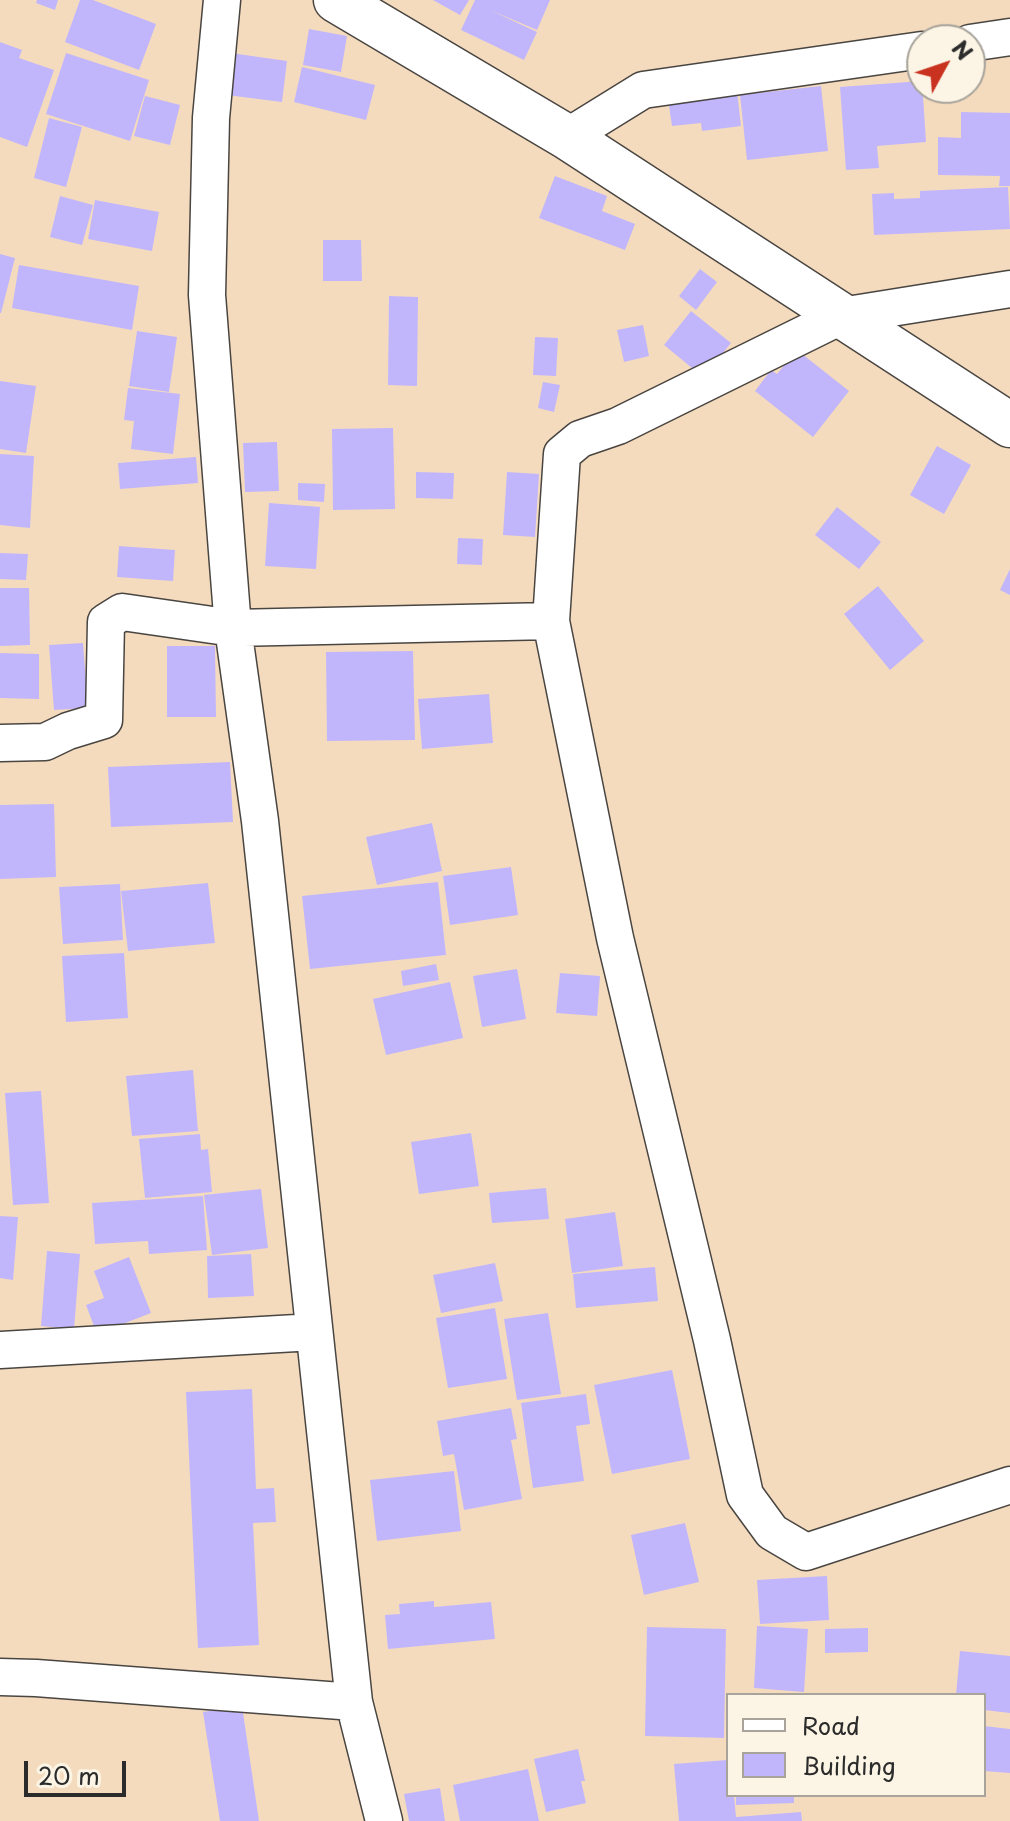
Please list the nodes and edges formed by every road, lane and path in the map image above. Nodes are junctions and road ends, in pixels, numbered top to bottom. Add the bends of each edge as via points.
1 (222, 0) edge
2 (336, 0) edge
3 (1010, 37) edge
4 (986, 41) edge
5 (906, 52) edge
6 (567, 137) junction
7 (1010, 289) edge
8 (841, 316) junction
9 (1010, 425) edge
10 (551, 621) junction
11 (233, 628) junction
12 (0, 743) edge
13 (314, 1332) junction
14 (0, 1350) edge
15 (1010, 1485) edge
16 (0, 1677) edge
17 (354, 1702) junction
18 (384, 1821) edge

1 - 11 street via 211,118 207,295
2 - 6 street
3 - 4 street
5 - 6 street via 643,90
6 - 8 street
7 - 8 street
8 - 9 street
8 - 10 street via 618,426 580,439 562,454
10 - 11 street
10 - 15 street via 615,938 745,1495 772,1532 806,1552
11 - 12 street via 122,612 106,622 104,720 45,742
11 - 13 street via 260,821
13 - 14 street
13 - 17 street
16 - 17 street
17 - 18 street

